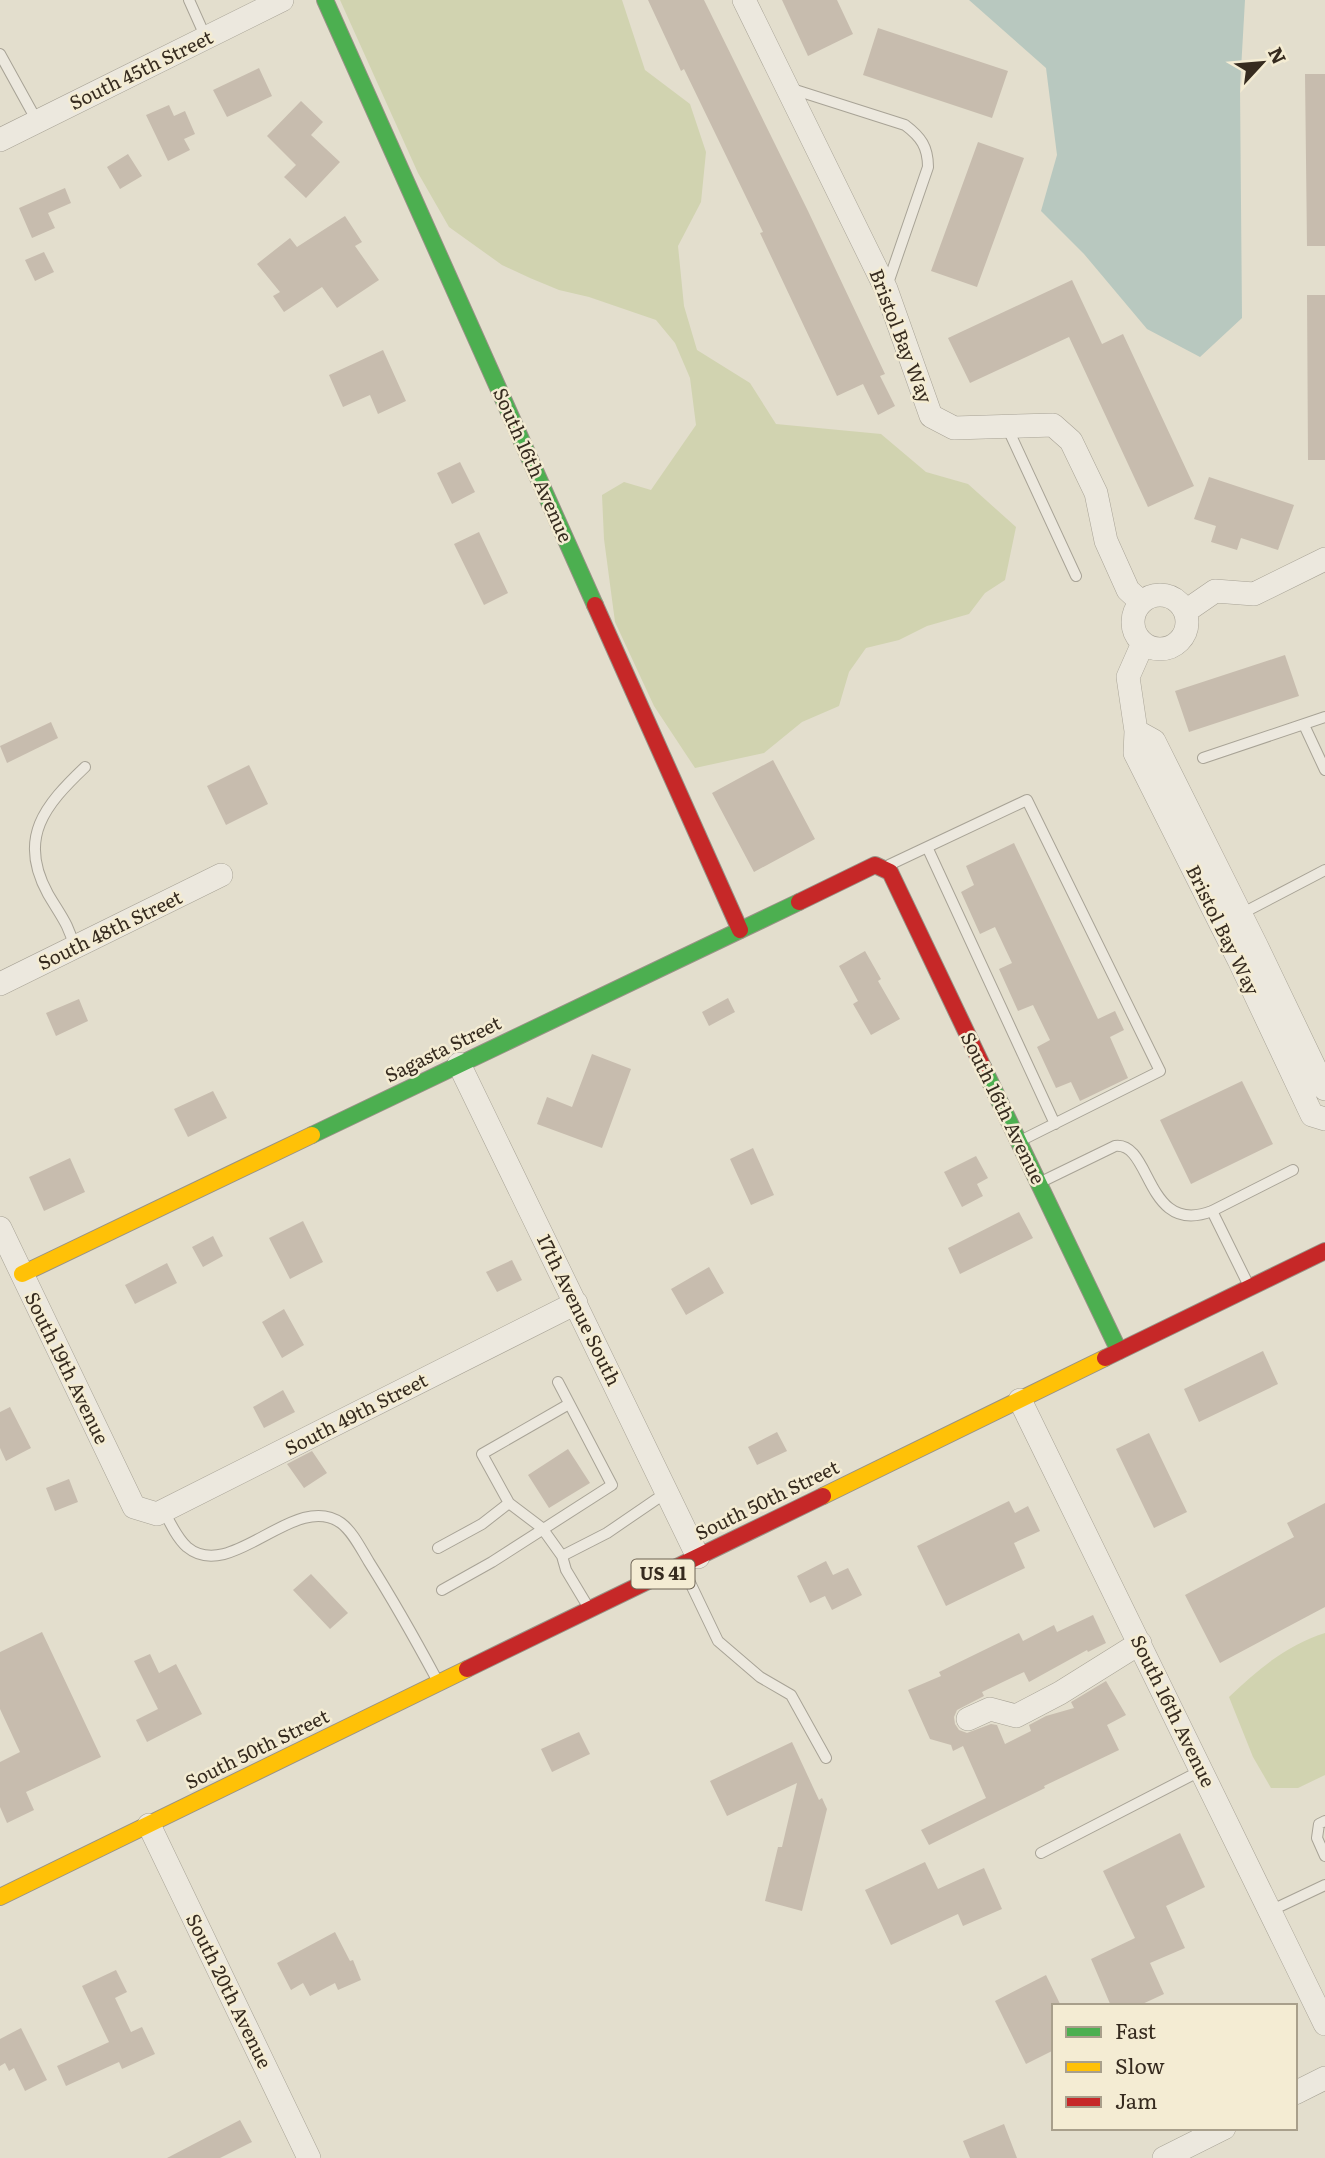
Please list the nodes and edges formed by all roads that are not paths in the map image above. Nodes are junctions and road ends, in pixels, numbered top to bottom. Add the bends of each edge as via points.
1 (189, 0) edge
2 (282, 0) edge
3 (325, 0) edge
4 (744, 0) edge
5 (206, 38) junction
6 (0, 54) edge
7 (786, 87) junction
8 (37, 121) junction
9 (0, 139) edge
10 (886, 289) junction
11 (1007, 427) junction
12 (1325, 559) edge
13 (1076, 576) dead end
14 (1141, 602) junction
15 (1186, 611) junction
16 (1143, 643) junction
17 (1325, 718) edge
18 (1304, 725) junction
19 (1203, 758) dead end
20 (85, 767) dead end
21 (1325, 770) edge
22 (928, 849) junction
23 (883, 868) junction
24 (1325, 870) edge
25 (221, 875) dead end
26 (1230, 920) junction
27 (740, 930) junction
28 (74, 947) junction
29 (0, 984) edge
30 (459, 1065) junction
31 (1325, 1089) edge
32 (1325, 1119) edge
33 (1055, 1124) junction
34 (1019, 1142) junction
35 (1293, 1170) dead end
36 (1039, 1183) junction
37 (1212, 1211) junction
38 (0, 1228) edge
39 (1324, 1253) edge
40 (22, 1274) junction
41 (1250, 1287) junction
42 (576, 1303) junction
43 (1119, 1351) junction
44 (558, 1382) dead end
45 (1020, 1400) junction
46 (569, 1404) junction
47 (667, 1492) junction
48 (509, 1503) junction
49 (164, 1511) junction
50 (542, 1528) junction
51 (438, 1548) dead end
52 (562, 1556) junction
53 (690, 1561) junction
54 (442, 1590) dead end
55 (590, 1610) junction
56 (1140, 1643) junction
57 (439, 1684) junction
58 (968, 1719) dead end
59 (826, 1758) dead end
60 (1202, 1770) junction
61 (1325, 1821) edge
62 (149, 1825) junction
63 (1041, 1853) dead end
64 (1325, 1856) edge
65 (1325, 1885) edge
66 (0, 1898) edge
67 (1270, 1911) junction
68 (1325, 2024) edge
69 (1325, 2078) edge
70 (1297, 2092) edge
71 (1220, 2130) edge
72 (309, 2158) edge
73 (1164, 2158) edge

1 - 5 lane
2 - 5 street, South 45th Street
3 - 27 street, South 16th Avenue
4 - 7 street, Bristol Bay Way
5 - 8 street, South 45th Street
6 - 8 lane
7 - 10 street, Bristol Bay Way
7 - 10 lane via 905,125 919,135 928,150 928,167
8 - 9 street, South 45th Street
10 - 11 street, Bristol Bay Way via 931,416 954,428
11 - 13 lane
11 - 14 street, Bristol Bay Way via 1053,425 1071,441 1096,493 1106,541 1128,590
12 - 15 street via 1254,594 1215,591
14 - 15 street via 1166,594
14 - 16 street via 1133,628
15 - 16 street via 1187,629 1177,644 1160,649
16 - 26 street, Bristol Bay Way via 1128,677 1136,731 1154,741
17 - 18 lane
18 - 19 lane
18 - 21 lane
20 - 28 lane via 46,809 36,828 34,851 42,883 65,920
22 - 23 lane
22 - 33 lane
22 - 33 lane via 1027,800 1160,1071
23 - 27 street, Sagasta Street via 875,865
23 - 34 street, South 16th Avenue via 890,872
24 - 26 lane
25 - 28 street, South 48th Street
26 - 31 street, Bristol Bay Way
26 - 32 street, Bristol Bay Way via 1312,1115
27 - 30 street, Sagasta Street
28 - 29 street, South 48th Street
30 - 40 street, Sagasta Street
30 - 42 street, 17th Avenue South
33 - 34 lane
34 - 36 street, South 16th Avenue
35 - 37 lane
36 - 37 lane via 1121,1146 1137,1158 1165,1205 1192,1215
36 - 43 street, South 16th Avenue
37 - 41 lane
38 - 40 street, South 19th Avenue
39 - 41 street, South 50th Street / US 41
40 - 49 street, South 19th Avenue via 134,1507 157,1514
41 - 43 street, South 50th Street / US 41
42 - 47 street, 17th Avenue South
42 - 49 street, South 49th Street
43 - 45 street, South 50th Street / US 41
44 - 46 lane
45 - 53 street, South 50th Street / US 41
45 - 56 street, South 16th Avenue
46 - 48 lane via 482,1454
46 - 50 lane via 612,1485
47 - 52 lane via 607,1533
47 - 53 street, 17th Avenue South
48 - 50 lane
48 - 51 lane
49 - 57 lane via 185,1545 210,1557 316,1516 342,1524 386,1589
50 - 52 lane
50 - 54 lane
52 - 55 lane
53 - 55 street, South 50th Street / US 41
53 - 59 lane via 718,1641 760,1678 791,1695
55 - 57 street, South 50th Street / US 41
56 - 58 street via 1016,1716 990,1709
56 - 60 street, South 16th Avenue
57 - 62 street, South 50th Street / US 41
60 - 63 lane
60 - 67 street, South 16th Avenue
61 - 64 lane via 1319,1824 1317,1838
62 - 66 street, South 50th Street / US 41
62 - 72 street, South 20th Avenue
65 - 67 lane
67 - 68 street, South 16th Avenue
69 - 70 street
71 - 73 street

